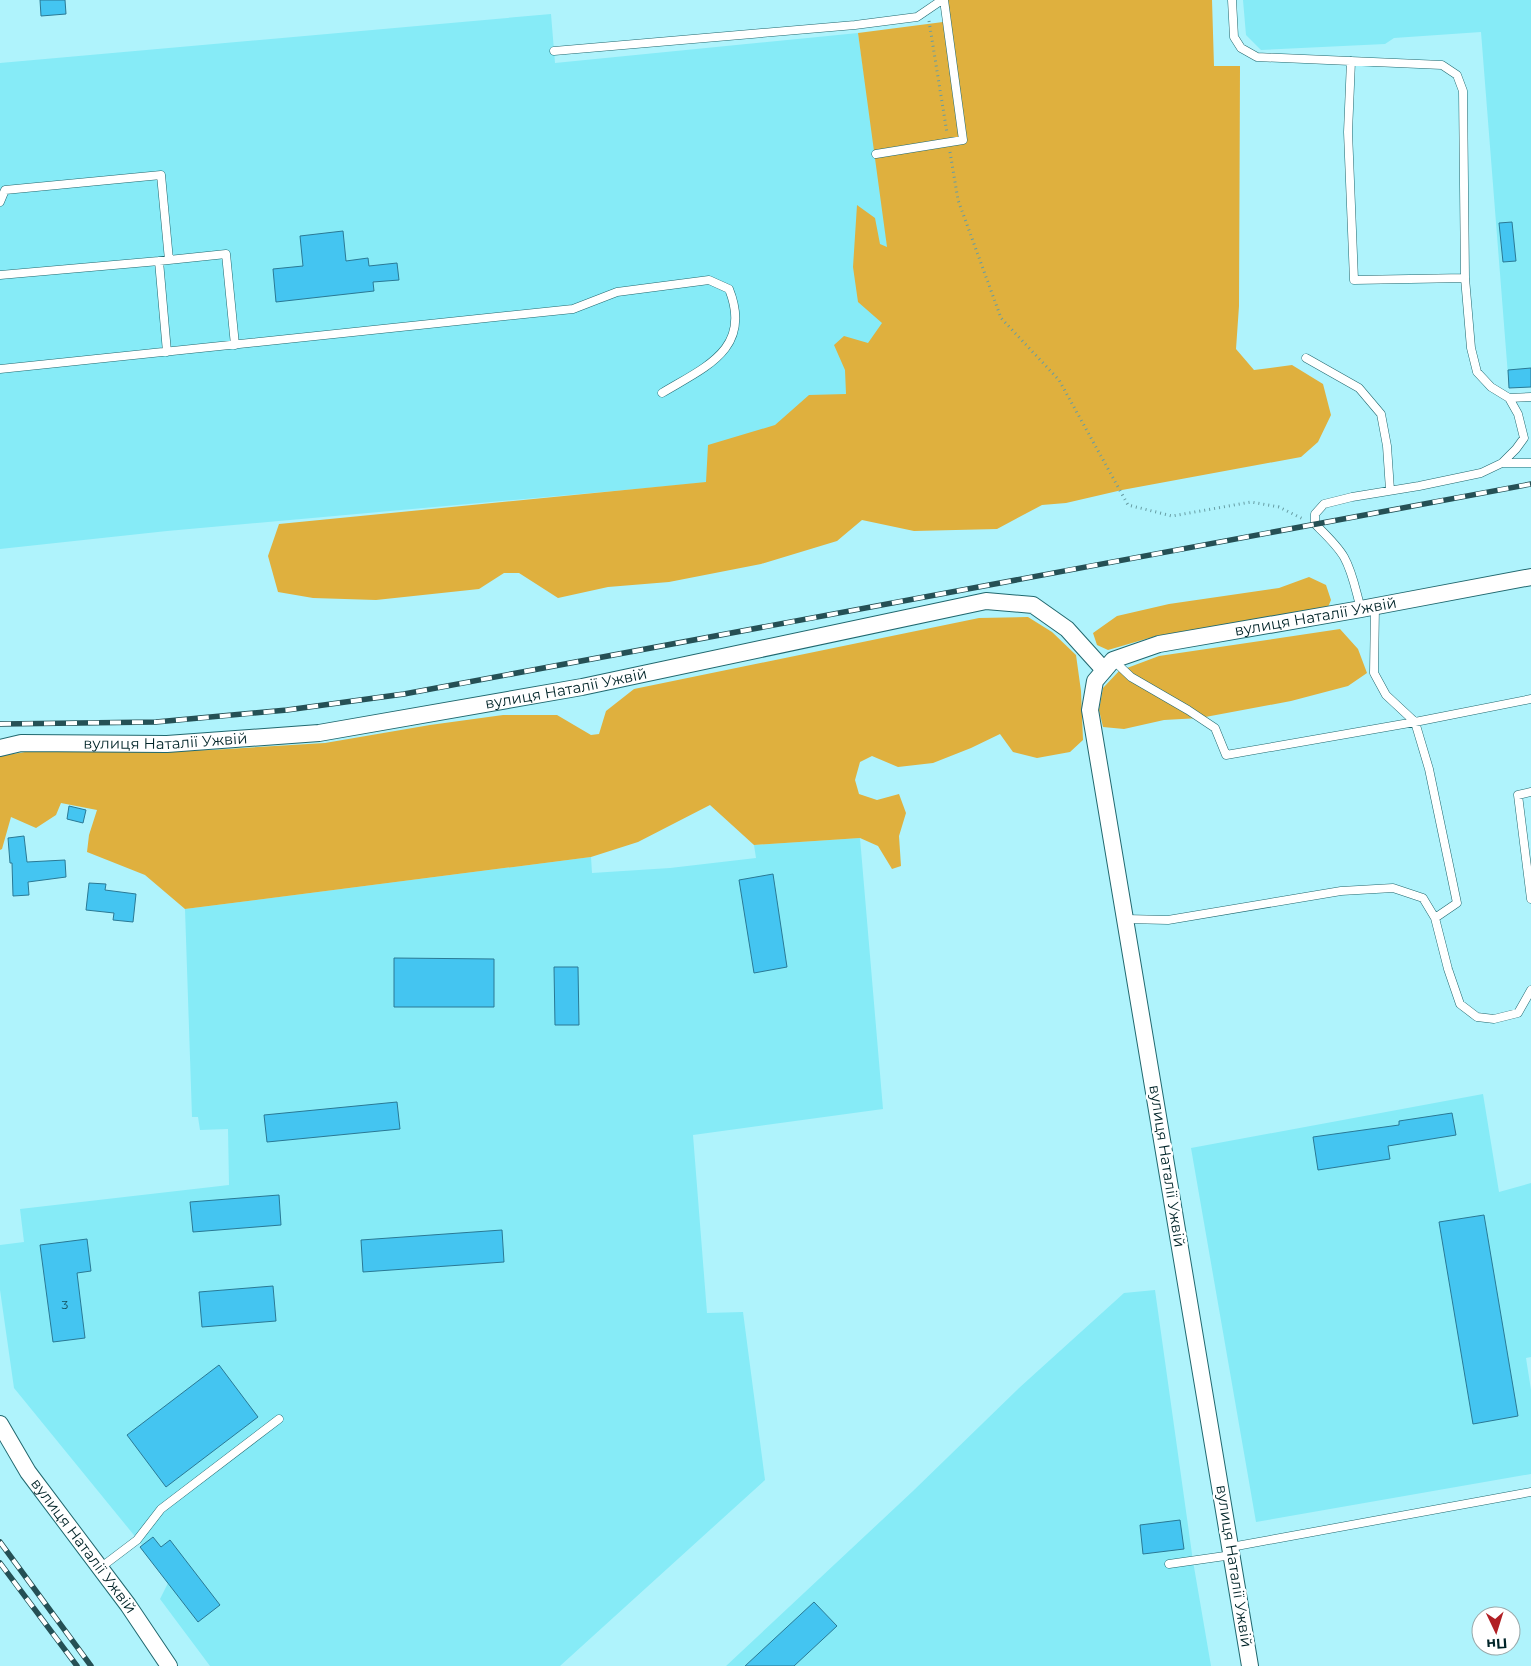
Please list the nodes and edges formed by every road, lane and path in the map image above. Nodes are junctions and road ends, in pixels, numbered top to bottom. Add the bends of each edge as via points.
1 (943, 0) edge
2 (1232, 0) edge
3 (928, 10) junction
4 (554, 51) dead end
5 (1351, 61) junction
6 (949, 142) junction
7 (876, 154) dead end
8 (0, 202) edge
9 (159, 260) junction
10 (169, 260) junction
11 (0, 276) edge
12 (1465, 278) junction
13 (234, 345) junction
14 (167, 352) junction
15 (1306, 358) dead end
16 (0, 369) edge
17 (662, 393) dead end
18 (1531, 397) edge
19 (1509, 398) junction
20 (1528, 436) edge
21 (1502, 463) junction
22 (1531, 463) edge
23 (1390, 490) junction
24 (1315, 524) junction
25 (1531, 577) edge
26 (1368, 608) junction
27 (1108, 665) junction
28 (1531, 699) edge
29 (1415, 722) junction
30 (0, 748) edge
31 (1531, 792) edge
32 (1531, 899) edge
33 (1435, 918) junction
34 (1126, 919) junction
35 (1531, 990) edge
36 (279, 1419) dead end
37 (0, 1424) edge
38 (1531, 1492) edge
39 (1231, 1551) junction
40 (1169, 1564) dead end
41 (100, 1568) junction
42 (170, 1666) edge
43 (1250, 1666) edge

1 - 3 lane
1 - 6 lane via 963,140
2 - 5 lane via 1234,37 1241,48 1257,57
3 - 4 lane via 917,18 855,25
3 - 6 path
5 - 12 lane via 1442,64 1457,75 1463,91
5 - 12 lane via 1348,132 1354,280
6 - 7 lane
6 - 24 path via 958,200 1001,318 1059,380 1128,505 1172,516 1251,502 1279,507
8 - 10 lane via 5,190 161,176
9 - 10 lane
9 - 11 lane
9 - 14 lane
10 - 13 lane via 226,254
12 - 19 lane via 1470,348 1477,372
13 - 14 lane
13 - 17 lane via 573,309 618,292 709,280 729,289 736,306 734,333 717,359
14 - 16 lane
15 - 23 lane via 1359,388 1381,414
18 - 19 lane
19 - 20 lane
20 - 21 lane
21 - 22 lane
21 - 23 lane via 1481,473
23 - 24 lane via 1324,504 1315,514
24 - 26 lane via 1344,557
25 - 26 street, вулиця Наталії Ужвій
26 - 27 street, вулиця Наталії Ужвій via 1159,644
26 - 29 lane via 1374,673 1386,695
27 - 29 lane via 1215,728 1226,755
27 - 30 street, вулиця Наталії Ужвій via 1033,605 986,601 582,687 319,733 167,744 21,743
27 - 34 street, вулиця Наталії Ужвій via 1094,681 1090,710
28 - 29 lane
29 - 33 lane via 1429,769 1457,903
31 - 32 lane via 1518,795
33 - 34 lane via 1422,898 1393,888 1341,891 1168,920
33 - 35 lane via 1460,1004 1476,1017 1494,1019 1518,1013
34 - 39 street, вулиця Наталії Ужвій
36 - 41 lane via 161,1509 137,1540
37 - 41 street, вулиця Наталії Ужвій via 28,1472
38 - 39 lane
39 - 40 lane
39 - 43 street, вулиця Наталії Ужвій
41 - 42 street, вулиця Наталії Ужвій

